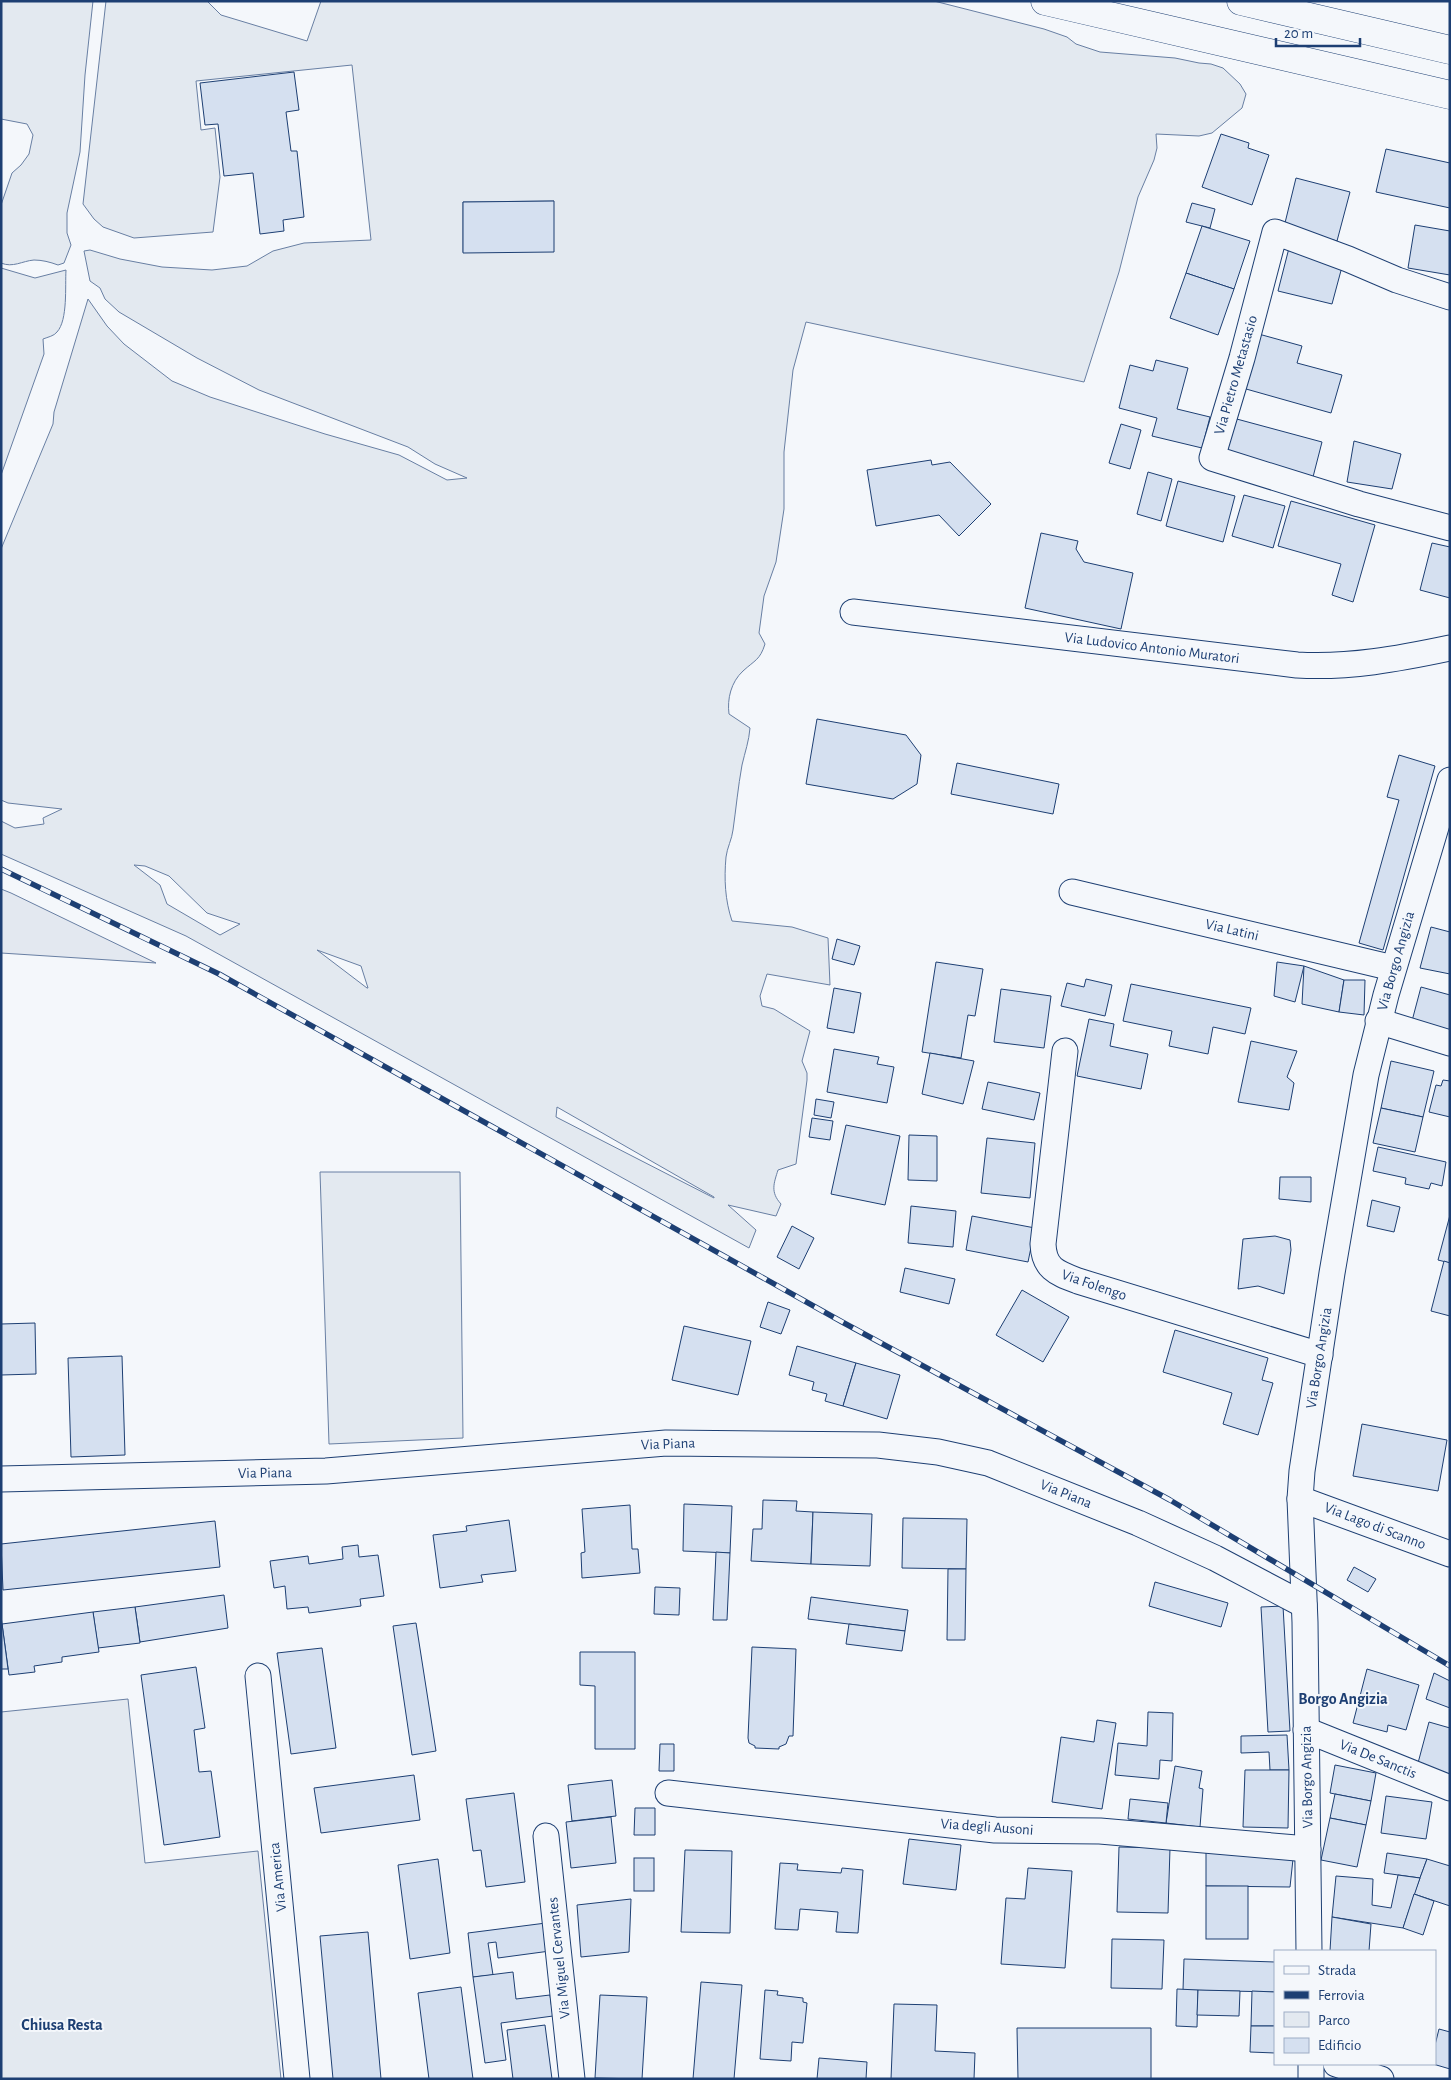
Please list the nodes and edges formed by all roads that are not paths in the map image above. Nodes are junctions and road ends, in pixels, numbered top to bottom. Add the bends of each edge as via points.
1 (1045, 1) edge
2 (1241, 1) edge
3 (1450, 50) edge
4 (1450, 95) edge
5 (1450, 297) edge
6 (1450, 528) edge
7 (853, 612) dead end
8 (1450, 648) edge
9 (1450, 780) edge
10 (1072, 892) dead end
11 (1393, 968) junction
12 (1378, 1021) junction
13 (1450, 1043) edge
14 (1065, 1051) dead end
15 (1320, 1355) junction
16 (1, 1479) edge
17 (1300, 1499) junction
18 (1450, 1554) edge
19 (1304, 1605) junction
20 (258, 1676) dead end
21 (1306, 1730) junction
22 (1450, 1788) edge
23 (668, 1793) dead end
24 (546, 1836) dead end
25 (1308, 1849) junction
26 (1309, 1950) edge
27 (1310, 2065) edge
28 (1339, 2065) edge
29 (298, 2079) edge
30 (572, 2079) edge
31 (1311, 2079) edge
32 (1381, 2079) edge

1 - 4 highway
2 - 3 highway
5 - 6 street, Via Pietro Metastasio via 1397,280 1275,232 1212,458 1359,504
7 - 8 street, Via Ludovico Antonio Muratori via 1328,667
9 - 11 street, Via Borgo Angizia
10 - 11 street, Via Latini
11 - 12 street, Via Borgo Angizia
12 - 13 street
12 - 15 street, Via Borgo Angizia
14 - 15 street, Via Folengo via 1043,1244 1044,1257 1052,1269 1078,1281
15 - 17 street, Via Borgo Angizia
16 - 19 street, Via Piana via 326,1472 666,1443 878,1445 938,1452 988,1464 1138,1523 1215,1558
17 - 18 street, Via Lago di Scanno
17 - 19 street, Via Borgo Angizia
19 - 21 street, Via Borgo Angizia
20 - 29 street, Via America
21 - 22 street, Via De Sanctis
21 - 25 street, Via Borgo Angizia
23 - 25 street, Via degli Ausoni via 995,1830 1100,1831
24 - 30 street, Via Miguel Cervantes
25 - 26 street, Via Borgo Angizia
27 - 31 street
28 - 32 street

